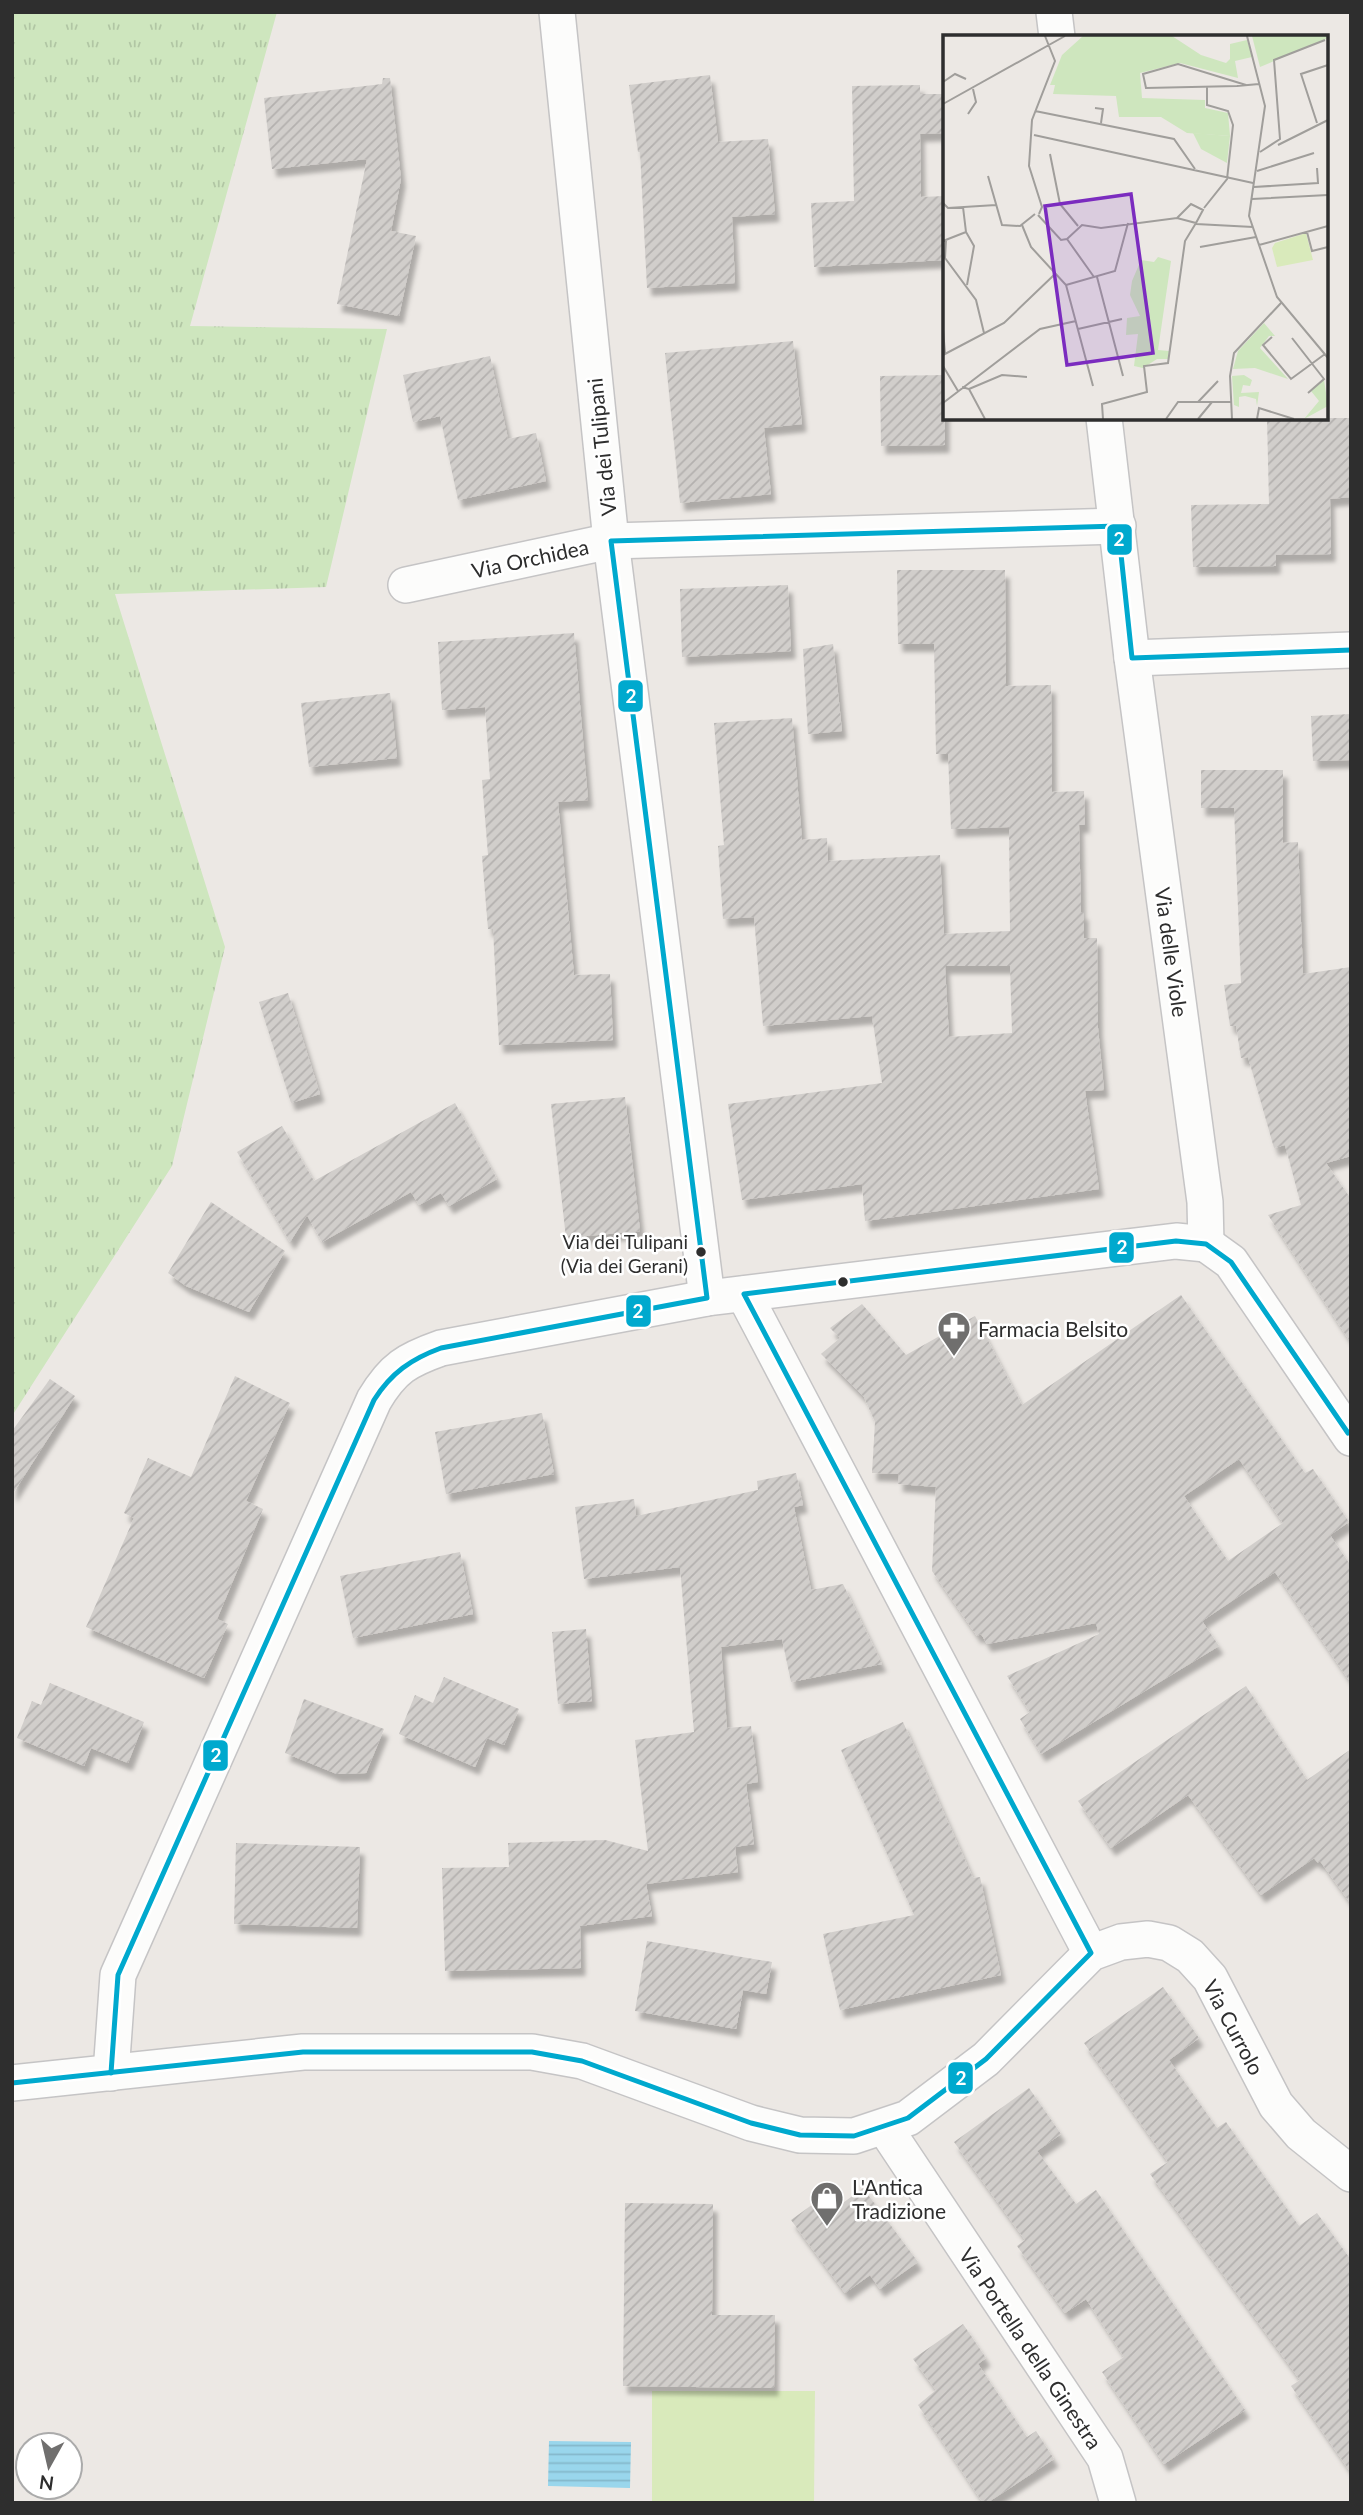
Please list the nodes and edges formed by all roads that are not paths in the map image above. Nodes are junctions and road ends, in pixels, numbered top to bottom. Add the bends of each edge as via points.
1 (557, 12) edge
2 (1054, 12) edge
3 (1057, 35) edge
4 (1104, 420) edge
5 (1118, 526) junction
6 (611, 541) junction
7 (406, 585) dead end
8 (1351, 650) edge
9 (1132, 658) junction
10 (1206, 1244) junction
11 (744, 1294) junction
12 (707, 1298) junction
13 (1350, 1434) edge
14 (1091, 1953) junction
15 (111, 2073) junction
16 (12, 2083) edge
17 (885, 2128) junction
18 (1351, 2174) edge
19 (1118, 2503) edge

1 - 6 street, Via dei Tulipani
2 - 3 street
4 - 5 street, Via delle Viole
5 - 6 street, Via Orchidea
5 - 9 street, Via delle Viole
6 - 7 street, Via Orchidea
6 - 12 street, Via dei Tulipani
8 - 9 street
9 - 10 street, Via delle Viole via 1205,1202
10 - 11 street via 1176,1241
10 - 13 street via 1231,1262
11 - 12 street
11 - 14 street
12 - 15 street via 442,1348 409,1359 387,1378 118,1975
14 - 17 street via 986,2059 908,2118
14 - 18 street, Via Currolo via 1121,1942 1148,1939 1169,1943 1191,1956 1210,1978 1276,2105 1301,2134
15 - 16 street
15 - 17 street via 303,2052 532,2053 582,2062 751,2123 800,2135 854,2136
17 - 19 street, Via Portella della Ginestra via 1105,2458

